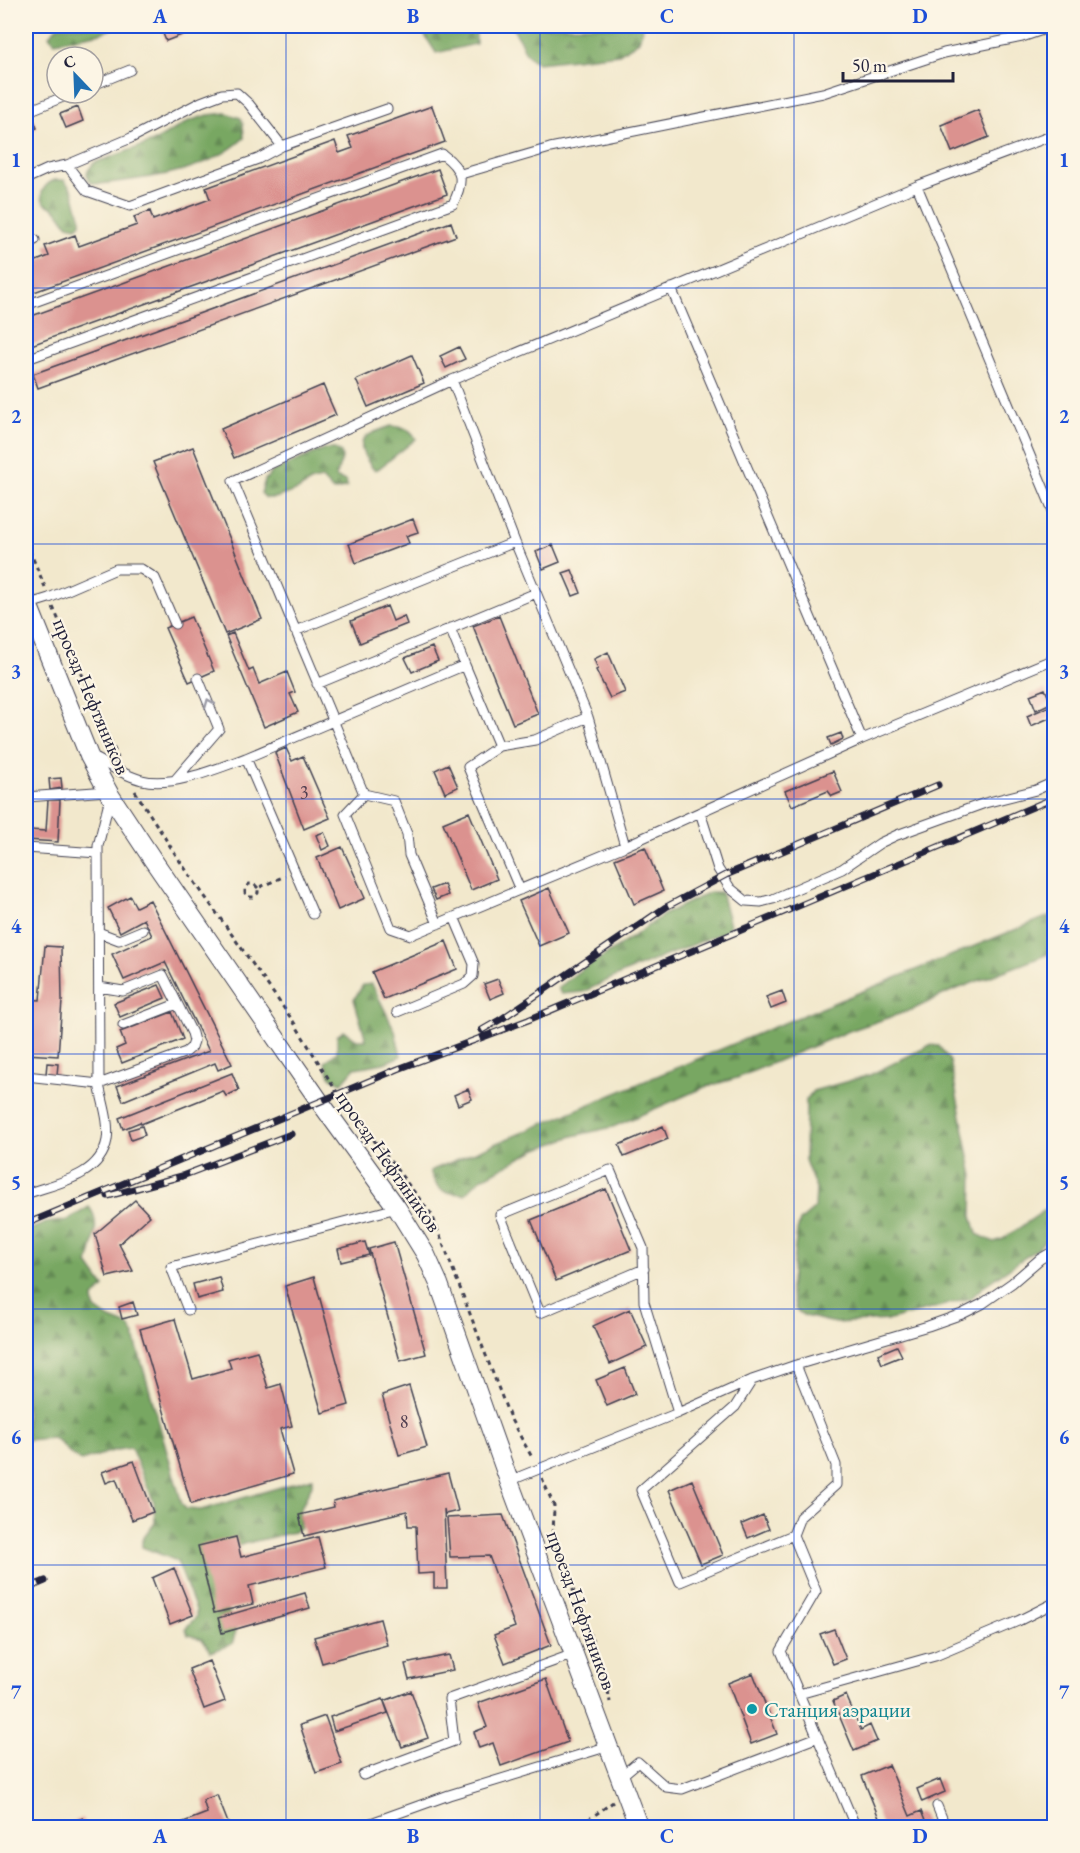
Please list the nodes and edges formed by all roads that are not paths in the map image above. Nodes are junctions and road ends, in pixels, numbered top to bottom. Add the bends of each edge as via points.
1 (1054, 26) edge
2 (130, 70) dead end
3 (105, 80) edge
4 (45, 104) edge
5 (387, 109) dead end
6 (26, 112) edge
7 (1054, 135) edge
8 (282, 146) junction
9 (67, 165) junction
10 (460, 174) junction
11 (26, 179) edge
12 (917, 186) junction
13 (671, 288) junction
14 (26, 305) edge
15 (26, 358) edge
16 (452, 380) junction
17 (1054, 513) edge
18 (515, 542) junction
19 (536, 593) junction
20 (26, 603) edge
21 (175, 624) dead end
22 (450, 628) junction
23 (295, 631) junction
24 (1054, 659) edge
25 (465, 665) junction
26 (198, 678) dead end
27 (317, 684) junction
28 (588, 717) junction
29 (332, 721) junction
30 (862, 739) junction
31 (499, 746) junction
32 (90, 756) junction
33 (246, 758) junction
34 (175, 780) junction
35 (1054, 782) edge
36 (109, 793) junction
37 (364, 794) junction
38 (26, 797) edge
39 (700, 812) junction
40 (625, 846) junction
41 (26, 848) edge
42 (98, 854) junction
43 (520, 890) junction
44 (313, 914) dead end
45 (454, 917) junction
46 (438, 924) junction
47 (143, 930) dead end
48 (98, 932) junction
49 (99, 987) junction
50 (177, 1004) junction
51 (397, 1012) dead end
52 (123, 1025) dead end
53 (26, 1077) edge
54 (99, 1084) junction
55 (26, 1194) edge
56 (397, 1208) junction
57 (1054, 1251) edge
58 (644, 1269) junction
59 (188, 1310) dead end
60 (795, 1365) junction
61 (752, 1380) junction
62 (678, 1413) junction
63 (509, 1481) junction
64 (793, 1535) junction
65 (1054, 1603) edge
66 (574, 1654) junction
67 (799, 1694) junction
68 (818, 1737) junction
69 (609, 1746) junction
70 (363, 1775) dead end
71 (620, 1777) junction
72 (937, 1806) dead end
73 (357, 1827) edge
74 (639, 1827) edge
75 (856, 1827) edge
76 (946, 1827) edge

1 - 10 lane via 1022,37 944,53 823,93 550,148
2 - 3 lane
4 - 6 lane
5 - 8 lane
7 - 12 lane
8 - 9 lane via 258,159 130,206 87,191
8 - 9 lane via 237,93 222,94
9 - 11 lane
10 - 14 lane via 442,154
10 - 15 lane via 461,188 453,204
12 - 13 lane
12 - 17 lane
13 - 16 lane
13 - 30 lane
16 - 18 lane
16 - 23 lane via 233,481
18 - 19 lane
18 - 23 lane
19 - 22 lane
19 - 28 lane
20 - 21 lane via 49,598 116,569 141,569 155,579
20 - 32 street, проезд Нефтяников
22 - 25 lane
22 - 27 lane
23 - 27 lane
24 - 30 lane
25 - 29 lane
25 - 31 lane
34 -> 26 lane via 219,729
27 - 29 lane
28 - 31 lane via 535,740
28 - 40 lane
29 - 33 lane
29 - 37 lane
30 - 39 lane
31 - 43 lane via 468,766
32 - 34 lane via 143,781
32 - 36 street, проезд Нефтяников
33 - 34 lane
33 - 44 lane
35 - 39 lane via 897,835 842,869 761,902 746,901 729,888 718,869
36 - 38 lane
36 - 42 lane
36 - 56 street, проезд Нефтяников
37 - 46 lane via 394,801 407,834 409,855
37 - 46 lane via 345,814 391,928 411,935
39 - 40 lane
40 - 43 lane
41 - 42 lane
42 - 48 lane
43 - 45 lane
45 - 46 lane
45 - 51 lane via 474,964 473,976 464,984
47 - 48 lane via 119,940
48 - 49 lane
49 - 50 lane via 123,991 163,975
49 - 54 lane
50 - 52 lane
50 - 54 lane via 192,1033 192,1047
53 - 54 lane
54 - 55 lane via 107,1138 102,1154 94,1166 82,1173
56 - 59 lane via 171,1267
56 - 63 street, проезд Нефтяников via 439,1284
57 - 60 lane via 982,1305 962,1314
58 - 58 lane via 643,1248 610,1170 500,1215 540,1313
58 - 62 lane via 644,1302
60 - 61 lane
60 - 64 lane via 836,1465 836,1485 800,1517
61 - 62 lane
61 - 64 lane via 735,1407 641,1490 680,1582
62 - 63 lane
63 - 66 street, проезд Нефтяников
64 - 67 lane via 816,1591 780,1651
65 - 67 lane via 935,1656
66 - 69 street, проезд Нефтяников
66 - 70 lane via 449,1699 454,1741
67 - 68 lane
68 - 71 lane via 682,1790 666,1787 638,1762
68 - 75 lane
69 - 71 street, проезд Нефтяников
69 - 73 lane
71 - 74 street, проезд Нефтяников
72 - 76 lane

